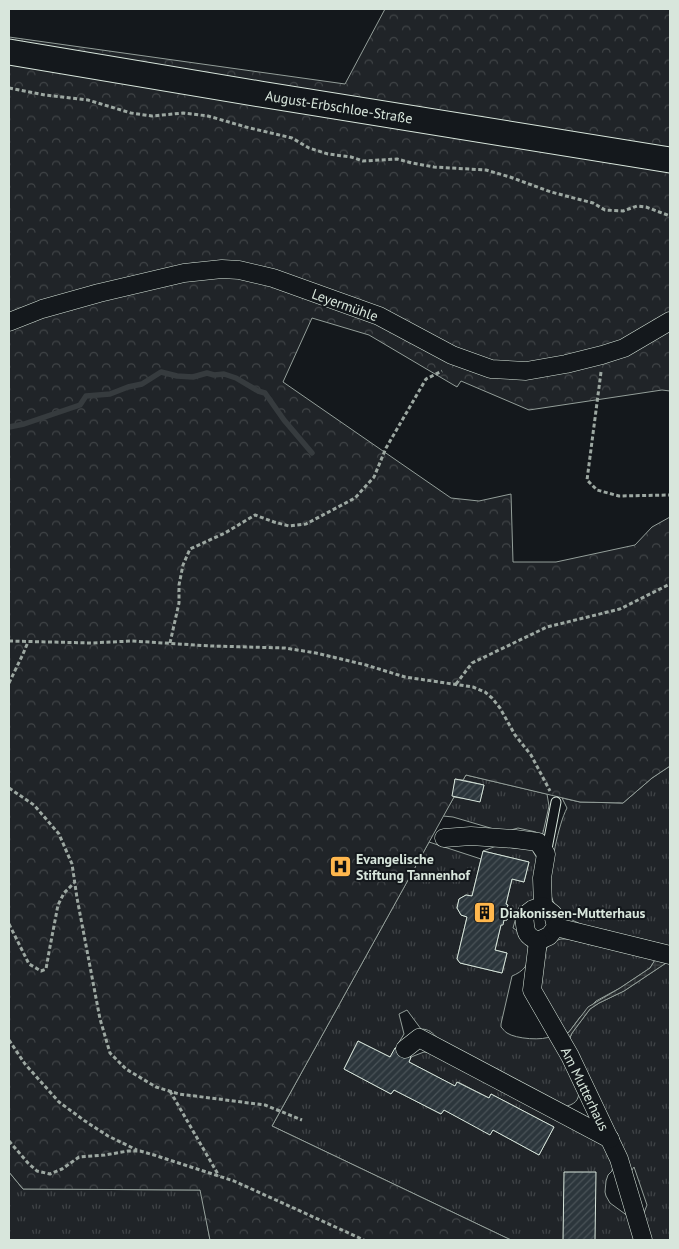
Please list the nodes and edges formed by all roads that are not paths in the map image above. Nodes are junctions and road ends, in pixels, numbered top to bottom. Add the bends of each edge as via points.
1 (9, 52) edge
2 (670, 160) edge
3 (670, 321) edge
4 (9, 322) edge
5 (556, 802) road end
6 (444, 838) dead end
7 (546, 854) junction
8 (544, 906) junction
9 (556, 927) junction
10 (538, 941) junction
11 (670, 955) edge
12 (406, 1049) dead end
13 (590, 1097) junction
14 (567, 1116) junction
15 (610, 1139) junction
16 (643, 1240) edge

1 - 2 main road, August-Erbschloe-Straße
3 - 4 street, Leyermühle via 624,348 566,364 526,371 491,369 452,355 379,316 273,278 222,269 184,273 98,293
5 - 7 lane
6 - 7 street via 471,836 538,842
7 - 8 street via 542,878
8 - 9 street via 553,914
8 - 10 street via 524,916 530,937
9 - 10 street via 549,936
9 - 11 street
10 - 13 street, Am Mutterhaus via 532,990
12 - 14 street via 420,1038
13 - 14 street
13 - 15 street, Am Mutterhaus
14 - 15 street
15 - 16 street, Am Mutterhaus

